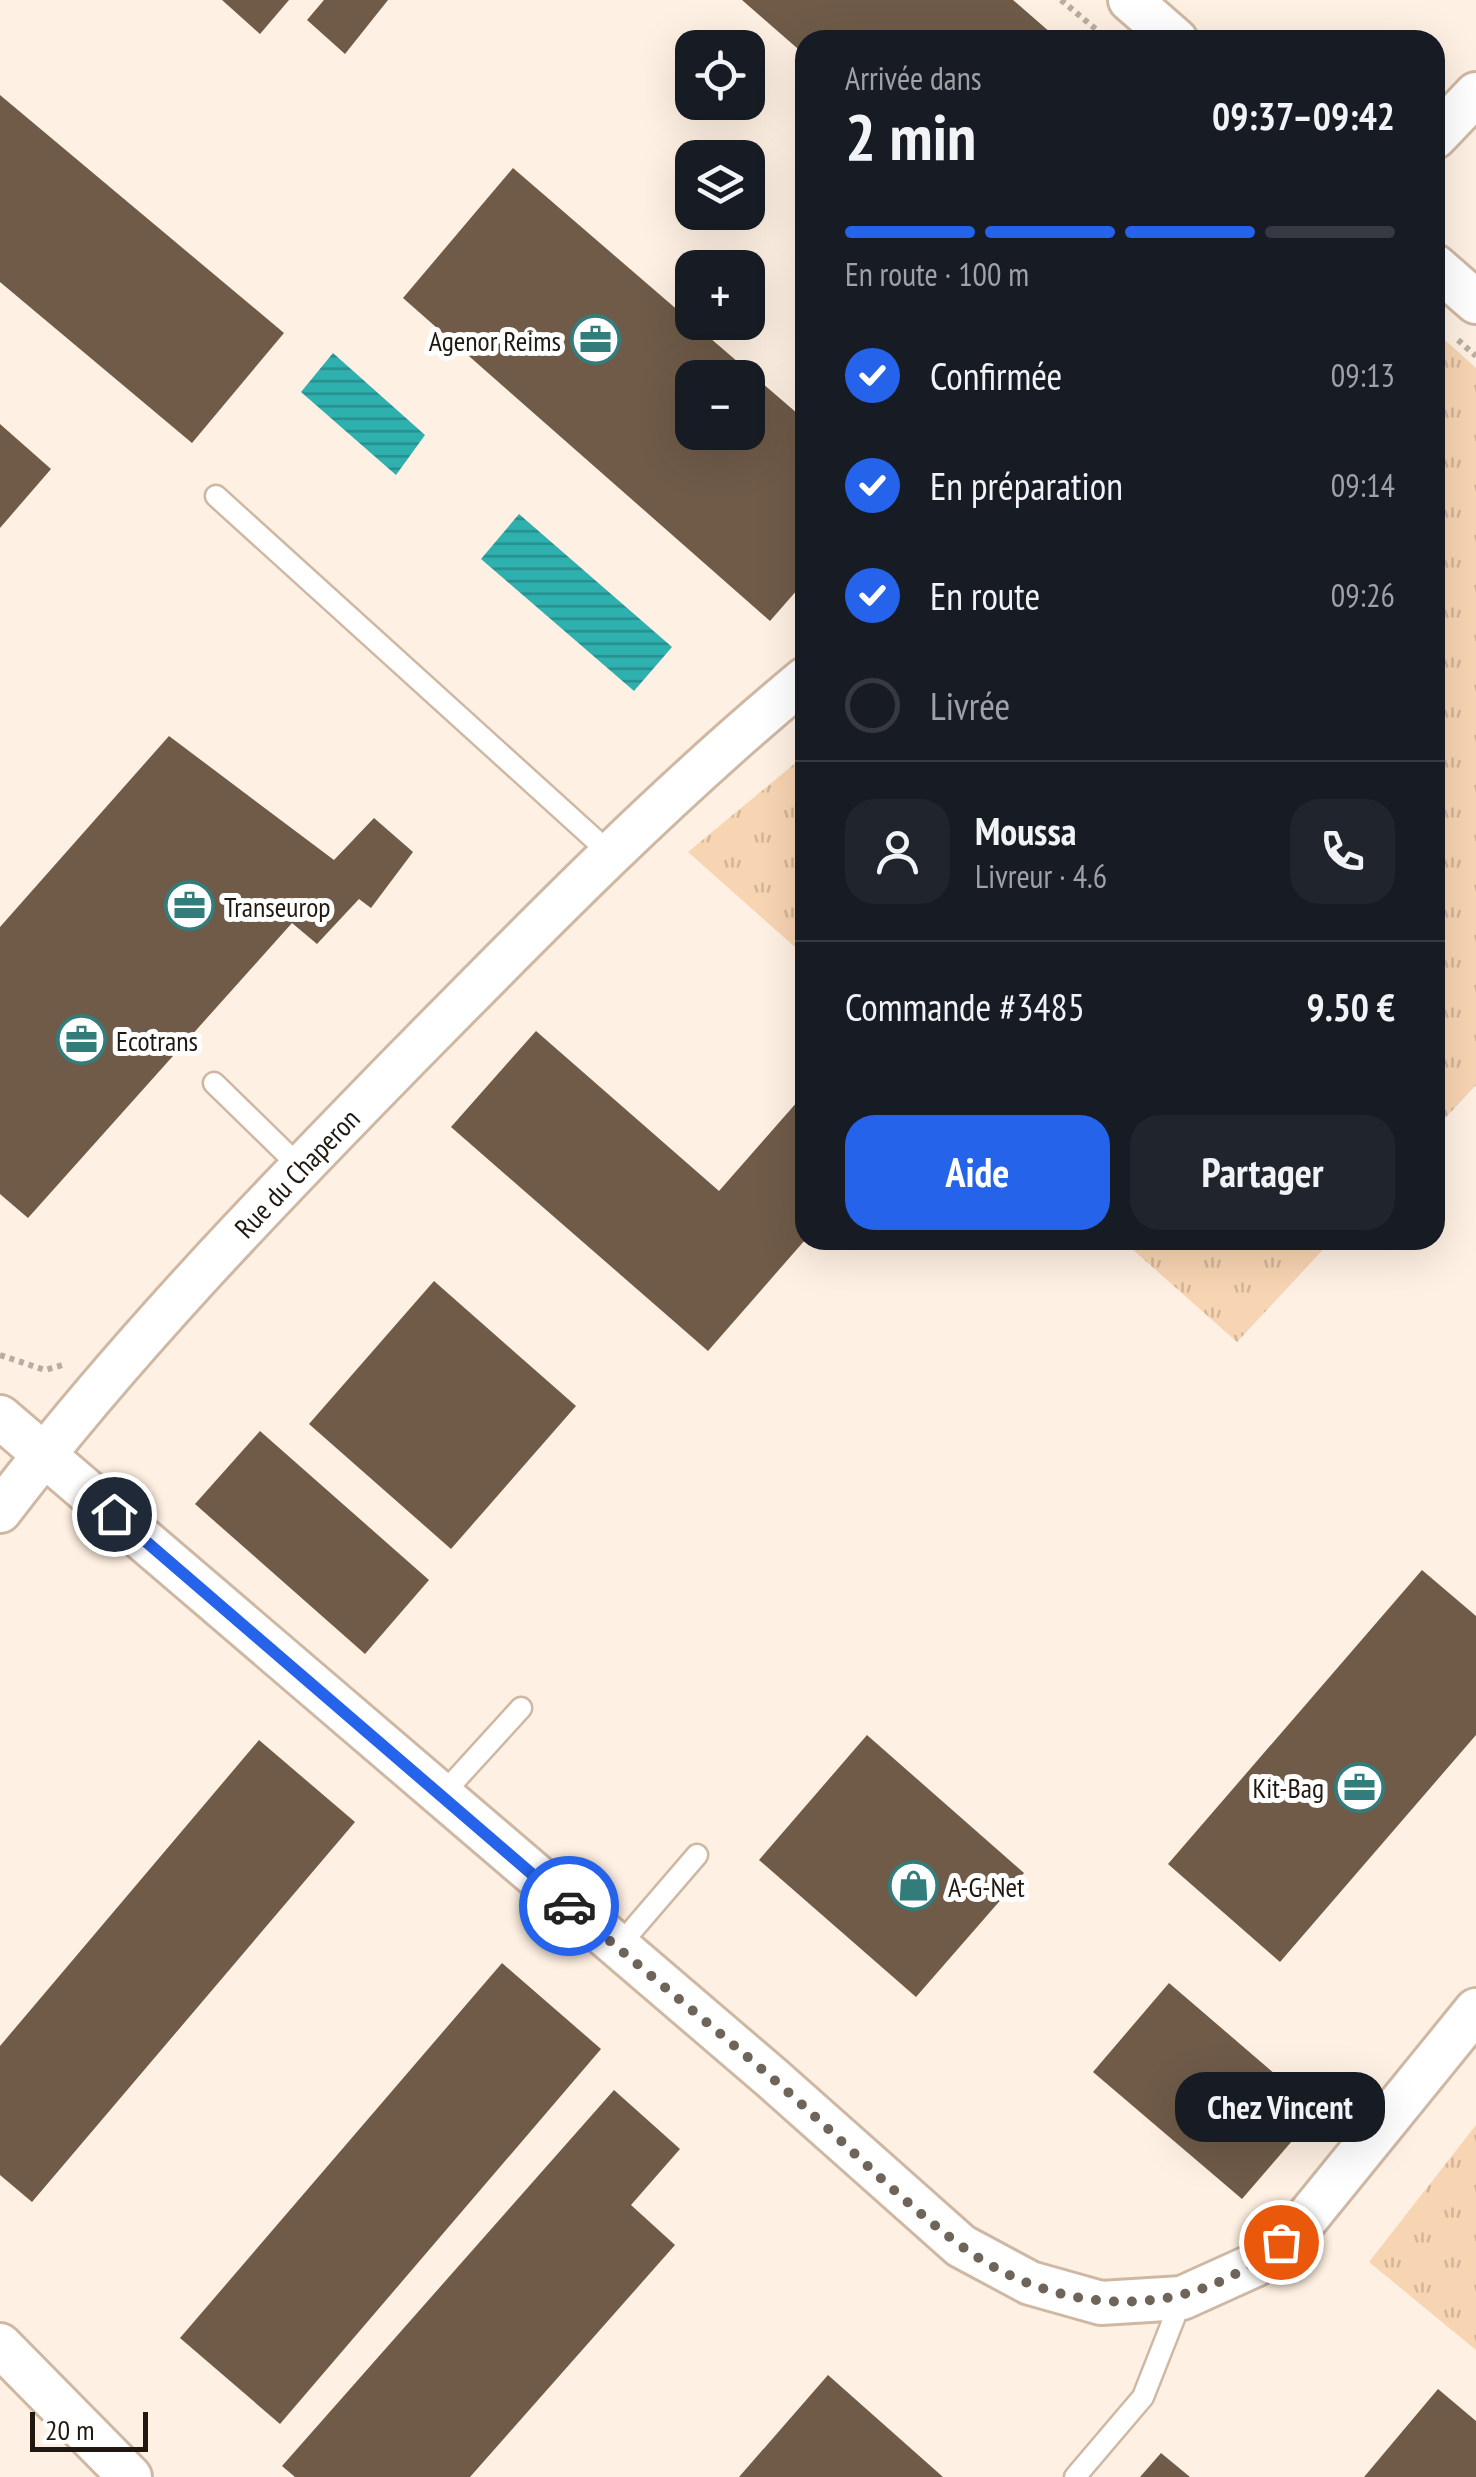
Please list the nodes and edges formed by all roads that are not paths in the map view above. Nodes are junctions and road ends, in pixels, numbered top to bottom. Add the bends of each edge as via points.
1 (1130, 0) edge
2 (1164, 30) edge
3 (1476, 94) edge
4 (1445, 127) edge
5 (1445, 275) edge
6 (1476, 302) edge
7 (216, 496) dead end
8 (795, 687) edge
9 (612, 856) junction
10 (214, 1083) dead end
11 (300, 1167) junction
12 (0, 1418) edge
13 (44, 1452) junction
14 (0, 1510) edge
15 (521, 1708) dead end
16 (440, 1797) junction
17 (697, 1855) dead end
18 (617, 1948) junction
19 (1476, 2010) edge
20 (1182, 2298) junction
21 (0, 2346) edge
22 (130, 2477) edge
23 (1075, 2477) edge

1 - 2 street
3 - 4 street
5 - 6 street
7 - 9 lane
8 - 9 street, Rue du Chaperon
9 - 11 street, Rue du Chaperon
10 - 11 lane
11 - 13 street, Rue du Chaperon
12 - 13 street
13 - 14 street, Rue du Chaperon
13 - 16 street
15 - 16 lane
16 - 18 street
17 - 18 lane
18 - 20 street via 961,2246 1030,2283 1101,2303
19 - 20 street via 1307,2218 1255,2265
20 - 23 lane via 1142,2398
21 - 22 street

